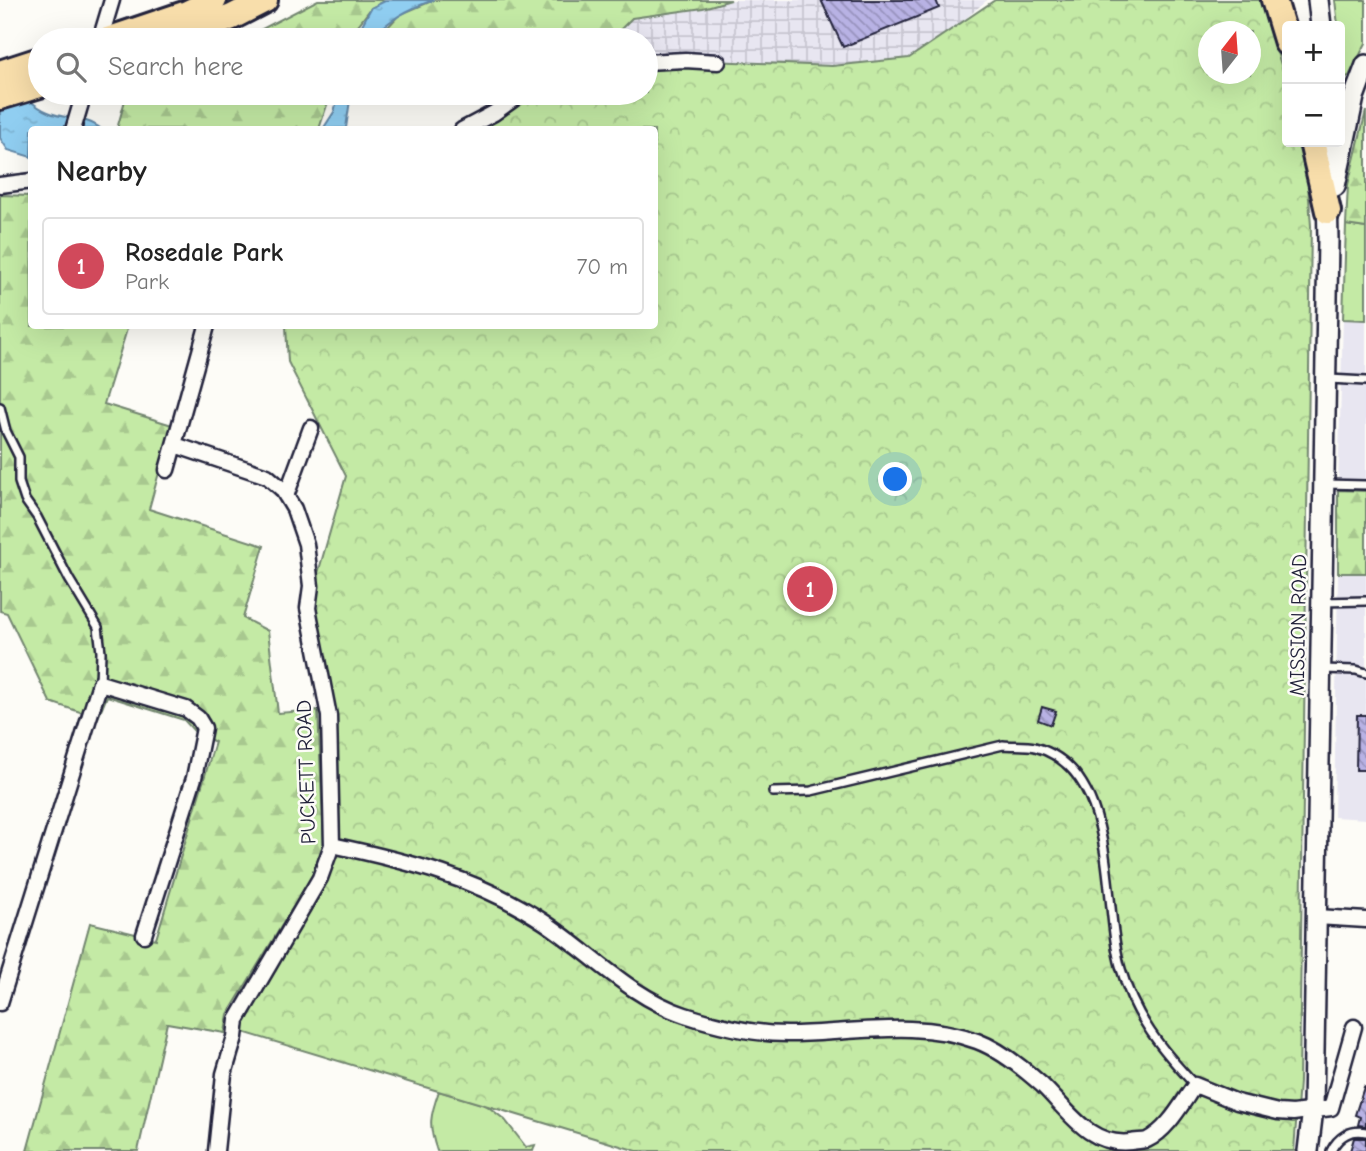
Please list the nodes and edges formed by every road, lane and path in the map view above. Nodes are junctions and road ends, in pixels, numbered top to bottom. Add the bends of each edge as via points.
1 (112, 0) edge
2 (214, 0) edge
3 (265, 0) edge
4 (1274, 0) edge
5 (1318, 0) edge
6 (183, 21) edge
7 (1320, 21) edge
8 (1282, 26) edge
9 (104, 28) edge
10 (154, 28) edge
11 (658, 62) edge
12 (718, 62) dead end
13 (28, 64) edge
14 (1366, 65) edge
15 (0, 73) edge
16 (28, 89) edge
17 (0, 97) edge
18 (80, 105) edge
19 (505, 105) edge
20 (74, 126) edge
21 (470, 126) edge
22 (1313, 147) edge
23 (1326, 147) edge
24 (28, 182) edge
25 (0, 185) edge
26 (1328, 211) junction
27 (207, 329) edge
28 (1324, 379) junction
29 (1366, 381) edge
30 (0, 407) edge
31 (311, 428) dead end
32 (175, 445) junction
33 (167, 470) dead end
34 (1323, 484) junction
35 (1366, 485) edge
36 (286, 496) junction
37 (1321, 601) junction
38 (1366, 601) edge
39 (1320, 669) junction
40 (1366, 673) edge
41 (100, 683) junction
42 (774, 792) dead end
43 (332, 845) junction
44 (1317, 917) junction
45 (1366, 920) edge
46 (144, 935) dead end
47 (5, 970) edge
48 (0, 1003) edge
49 (1354, 1027) dead end
50 (1195, 1085) junction
51 (1313, 1109) junction
52 (1366, 1132) edge
53 (1312, 1150) edge
54 (216, 1151) edge
55 (1331, 1151) edge

1 - 9 street
2 - 6 highway
3 - 6 highway
4 - 8 highway
5 - 7 main road
6 - 10 highway
11 - 12 street
13 - 15 highway
14 - 26 main road via 1354,97
16 - 17 highway
18 - 20 street
19 - 21 street
22 - 26 highway
23 - 26 main road, MISSION ROAD
24 - 25 street
26 - 28 main road, MISSION ROAD
27 - 32 street
28 - 29 lane
28 - 34 main road, MISSION ROAD
30 - 41 lane via 19,457 25,500 98,628
31 - 36 street
32 - 33 street
32 - 36 street, PUCKETT ROAD via 267,476
34 - 35 lane
34 - 37 main road, MISSION ROAD
36 - 43 street, PUCKETT ROAD via 307,554 308,608 328,716
37 - 38 lane
37 - 39 main road, MISSION ROAD
39 - 40 lane
39 - 44 main road, MISSION ROAD
41 - 46 street via 186,709 205,729
41 - 47 street
42 - 50 lane via 811,790 1003,745 1034,747 1059,758 1083,783 1098,816 1120,967 1137,1012
43 - 50 street via 410,862 470,883 544,922 646,999 682,1014 722,1026 791,1035 873,1029 937,1031 977,1041 1010,1059 1079,1125 1101,1139 1123,1143 1146,1140 1169,1122
43 - 54 street, PUCKETT ROAD via 320,878 237,1020 224,1074
44 - 45 street
44 - 51 main road, MISSION ROAD
47 - 48 street
49 - 51 street via 1333,1104 1328,1109
50 - 51 street via 1278,1112
51 - 53 main road, MISSION ROAD
52 - 55 lane via 1345,1135

